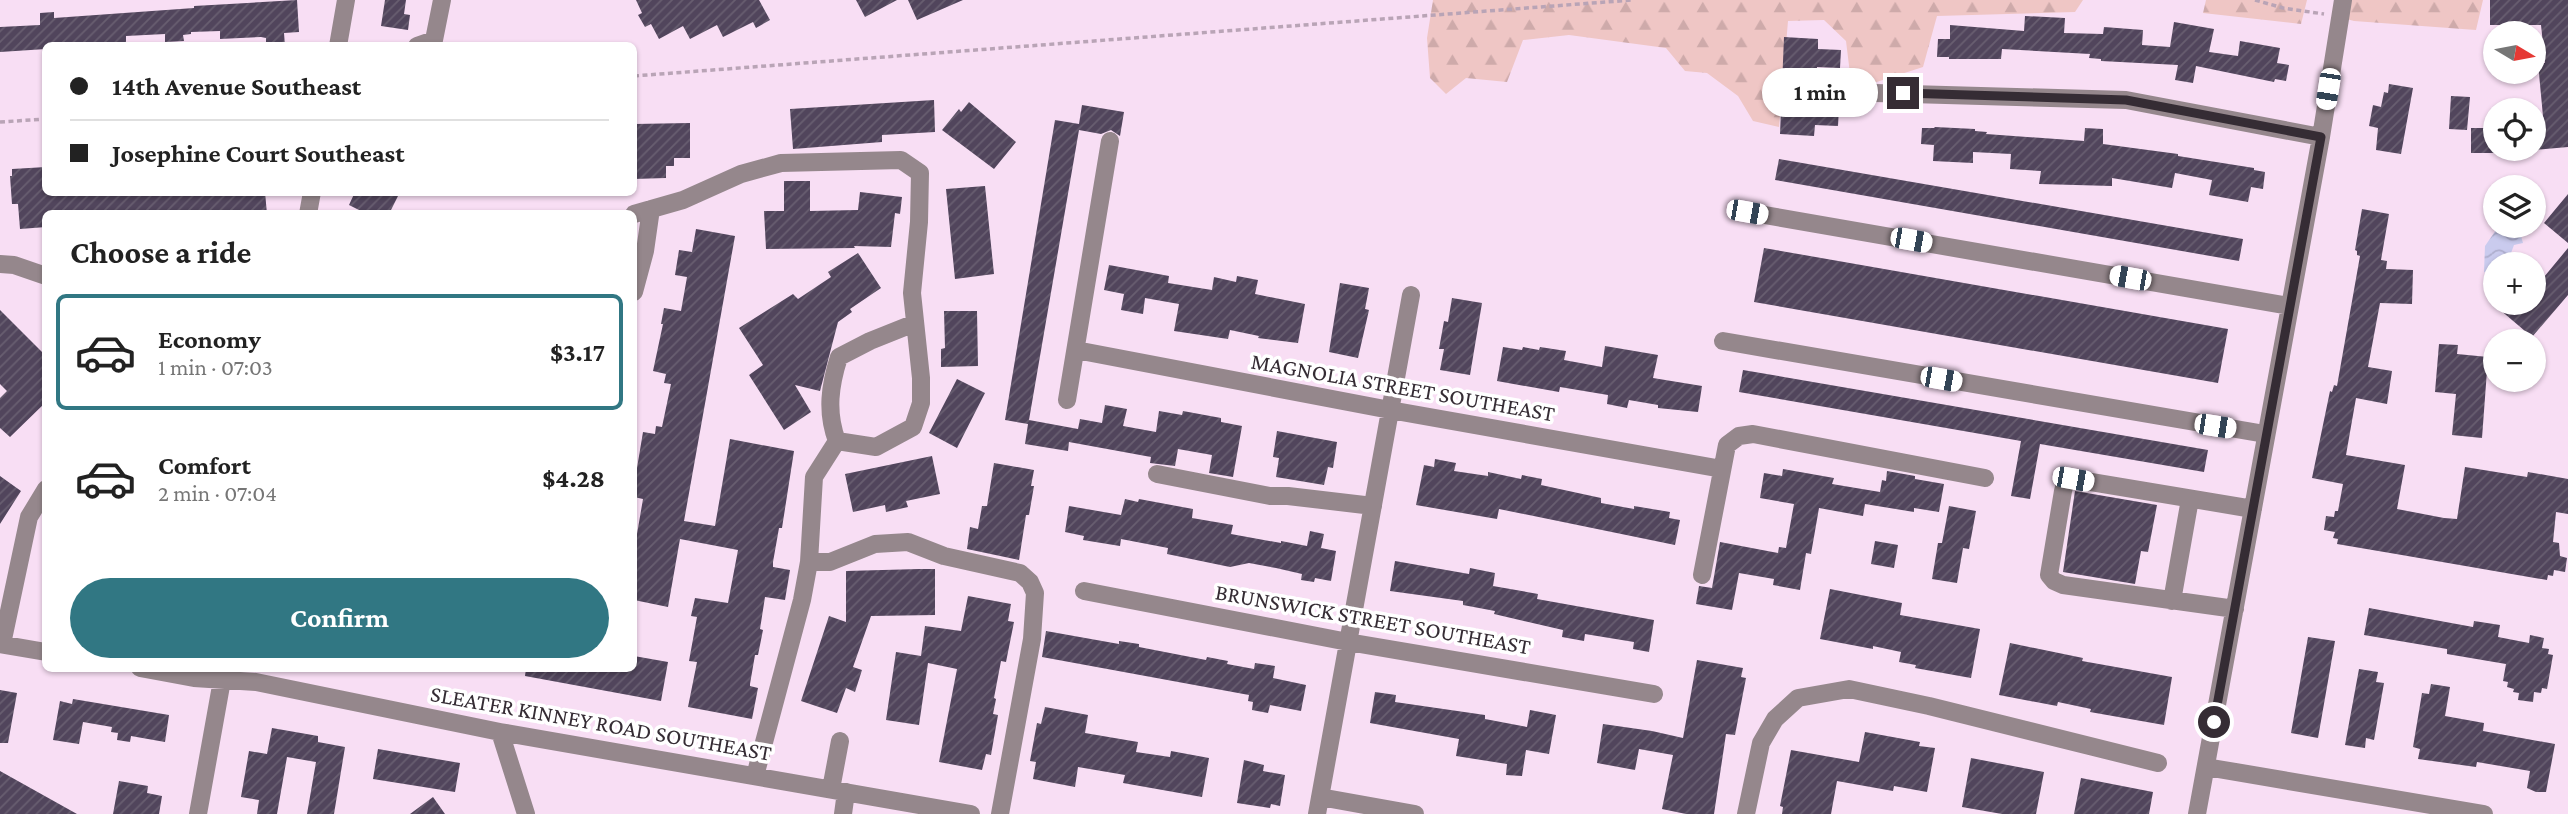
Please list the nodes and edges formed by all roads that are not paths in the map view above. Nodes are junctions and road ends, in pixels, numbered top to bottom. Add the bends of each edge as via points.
1 (346, 0) edge
2 (442, 0) edge
3 (2341, 9) edge
4 (339, 42) edge
5 (428, 42) edge
6 (1875, 93) dead end
7 (2321, 137) junction
8 (1111, 141) dead end
9 (642, 211) edge
10 (1747, 212) dead end
11 (0, 264) edge
12 (42, 275) edge
13 (637, 281) edge
14 (1411, 295) dead end
15 (2289, 306) junction
16 (915, 323) junction
17 (1723, 341) dead end
18 (1076, 350) junction
19 (1067, 400) dead end
20 (1390, 410) junction
21 (2266, 435) junction
22 (837, 440) junction
23 (1722, 469) junction
24 (1157, 474) dead end
25 (1985, 478) dead end
26 (42, 496) edge
27 (2190, 499) junction
28 (1373, 506) junction
29 (2253, 509) junction
30 (809, 562) junction
31 (1702, 575) dead end
32 (1084, 591) dead end
33 (2172, 601) junction
34 (2235, 609) junction
35 (1348, 642) junction
36 (1, 644) edge
37 (42, 651) edge
38 (162, 672) edge
39 (223, 673) edge
40 (1654, 694) dead end
41 (500, 732) junction
42 (840, 741) dead end
43 (2158, 763) dead end
44 (2206, 768) junction
45 (755, 776) junction
46 (838, 791) junction
47 (1319, 805) edge
48 (198, 814) edge
49 (526, 814) edge
50 (843, 814) edge
51 (971, 814) edge
52 (1000, 814) edge
53 (1415, 814) edge
54 (1746, 814) edge
55 (2197, 814) edge
56 (2484, 814) edge

1 - 4 street
2 - 5 street via 434,40
3 - 7 street
6 - 7 street via 2126,100
7 - 15 street
8 - 18 street
9 - 13 street via 645,251
9 - 16 street via 781,163 901,160 920,173 912,293
10 - 15 street
11 - 12 street
14 - 20 street
15 - 21 street
16 - 22 street via 839,357 831,384 830,423
16 - 22 street via 921,403 913,427 876,447
17 - 21 street
18 - 19 street
18 - 20 street, MAGNOLIA STREET SOUTHEAST
20 - 23 street, MAGNOLIA STREET SOUTHEAST
20 - 28 street
21 - 29 street
22 - 30 street via 814,478
23 - 25 street via 1727,445 1739,436 1753,434
23 - 31 street
24 - 28 street via 1270,496
26 - 36 street via 29,517
27 - 29 street
27 - 33 street
27 - 33 street via 2073,479 2066,480 2063,491 2049,575 2054,581
28 - 35 street
29 - 34 street
30 - 45 street
30 - 52 street via 830,562 875,544 908,542 944,556 1020,573 1030,582 1035,593 1033,629
32 - 35 street, BRUNSWICK STREET SOUTHEAST
33 - 34 street
34 - 44 street
35 - 40 street, BRUNSWICK STREET SOUTHEAST
35 - 47 street
36 - 37 street
38 - 39 street, SLEATER KINNEY ROAD SOUTHEAST via 194,678
39 - 41 street, SLEATER KINNEY ROAD SOUTHEAST
39 - 48 street
41 - 45 street, SLEATER KINNEY ROAD SOUTHEAST
41 - 49 street
42 - 46 street
43 - 54 street via 1850,689 1798,698 1775,719 1760,743
44 - 55 street
44 - 56 street
45 - 46 street, SLEATER KINNEY ROAD SOUTHEAST
46 - 50 street
46 - 51 street, SLEATER KINNEY ROAD SOUTHEAST
47 - 53 street

